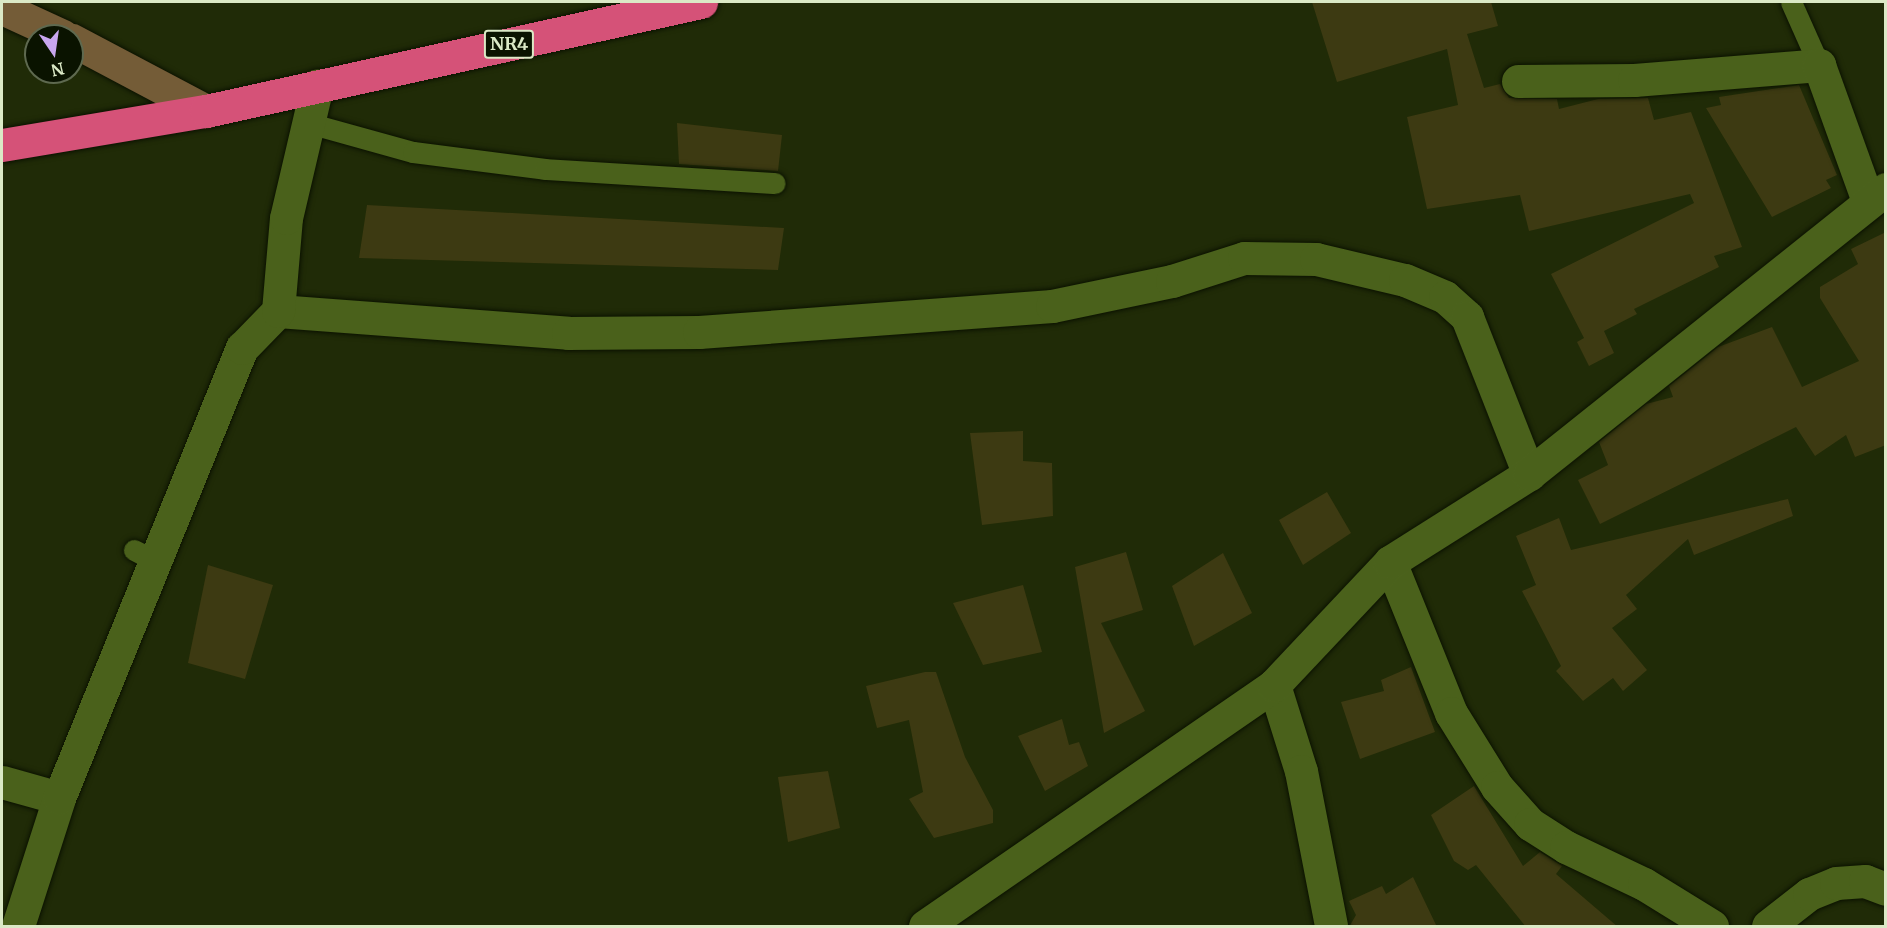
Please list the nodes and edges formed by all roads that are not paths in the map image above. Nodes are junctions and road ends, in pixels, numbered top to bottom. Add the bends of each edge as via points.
1 (701, 2) edge
2 (1791, 2) edge
3 (2, 8) edge
4 (37, 24) edge
5 (84, 46) edge
6 (1819, 64) junction
7 (1518, 81) dead end
8 (317, 86) junction
9 (206, 111) junction
10 (312, 124) junction
11 (2, 146) edge
12 (775, 183) dead end
13 (1877, 195) edge
14 (278, 311) junction
15 (1528, 474) junction
16 (1390, 562) junction
17 (1274, 685) junction
18 (2, 782) edge
19 (59, 798) junction
20 (1886, 889) edge
21 (18, 927) edge
22 (925, 927) edge
23 (1331, 927) edge
24 (1712, 927) edge
25 (1768, 927) edge

1 - 8 highway, NR4
2 - 6 lane
3 - 4 street
5 - 9 street
6 - 7 street via 1634,80
6 - 13 street
8 - 9 highway, NR4
8 - 10 street
9 - 11 highway, NR4
10 - 12 lane via 413,152 545,169
10 - 14 street via 286,218
13 - 15 street
14 - 15 street via 568,333 699,332 1052,306 1172,281 1244,258 1316,259 1405,280 1445,297 1467,317
14 - 19 street via 242,348 146,556
15 - 16 street
16 - 17 street
16 - 24 street via 1452,713 1497,787 1530,824 1566,848 1644,884
17 - 22 street
17 - 23 street via 1300,771
18 - 19 street
19 - 21 street
20 - 25 street via 1864,881 1836,883 1809,894

